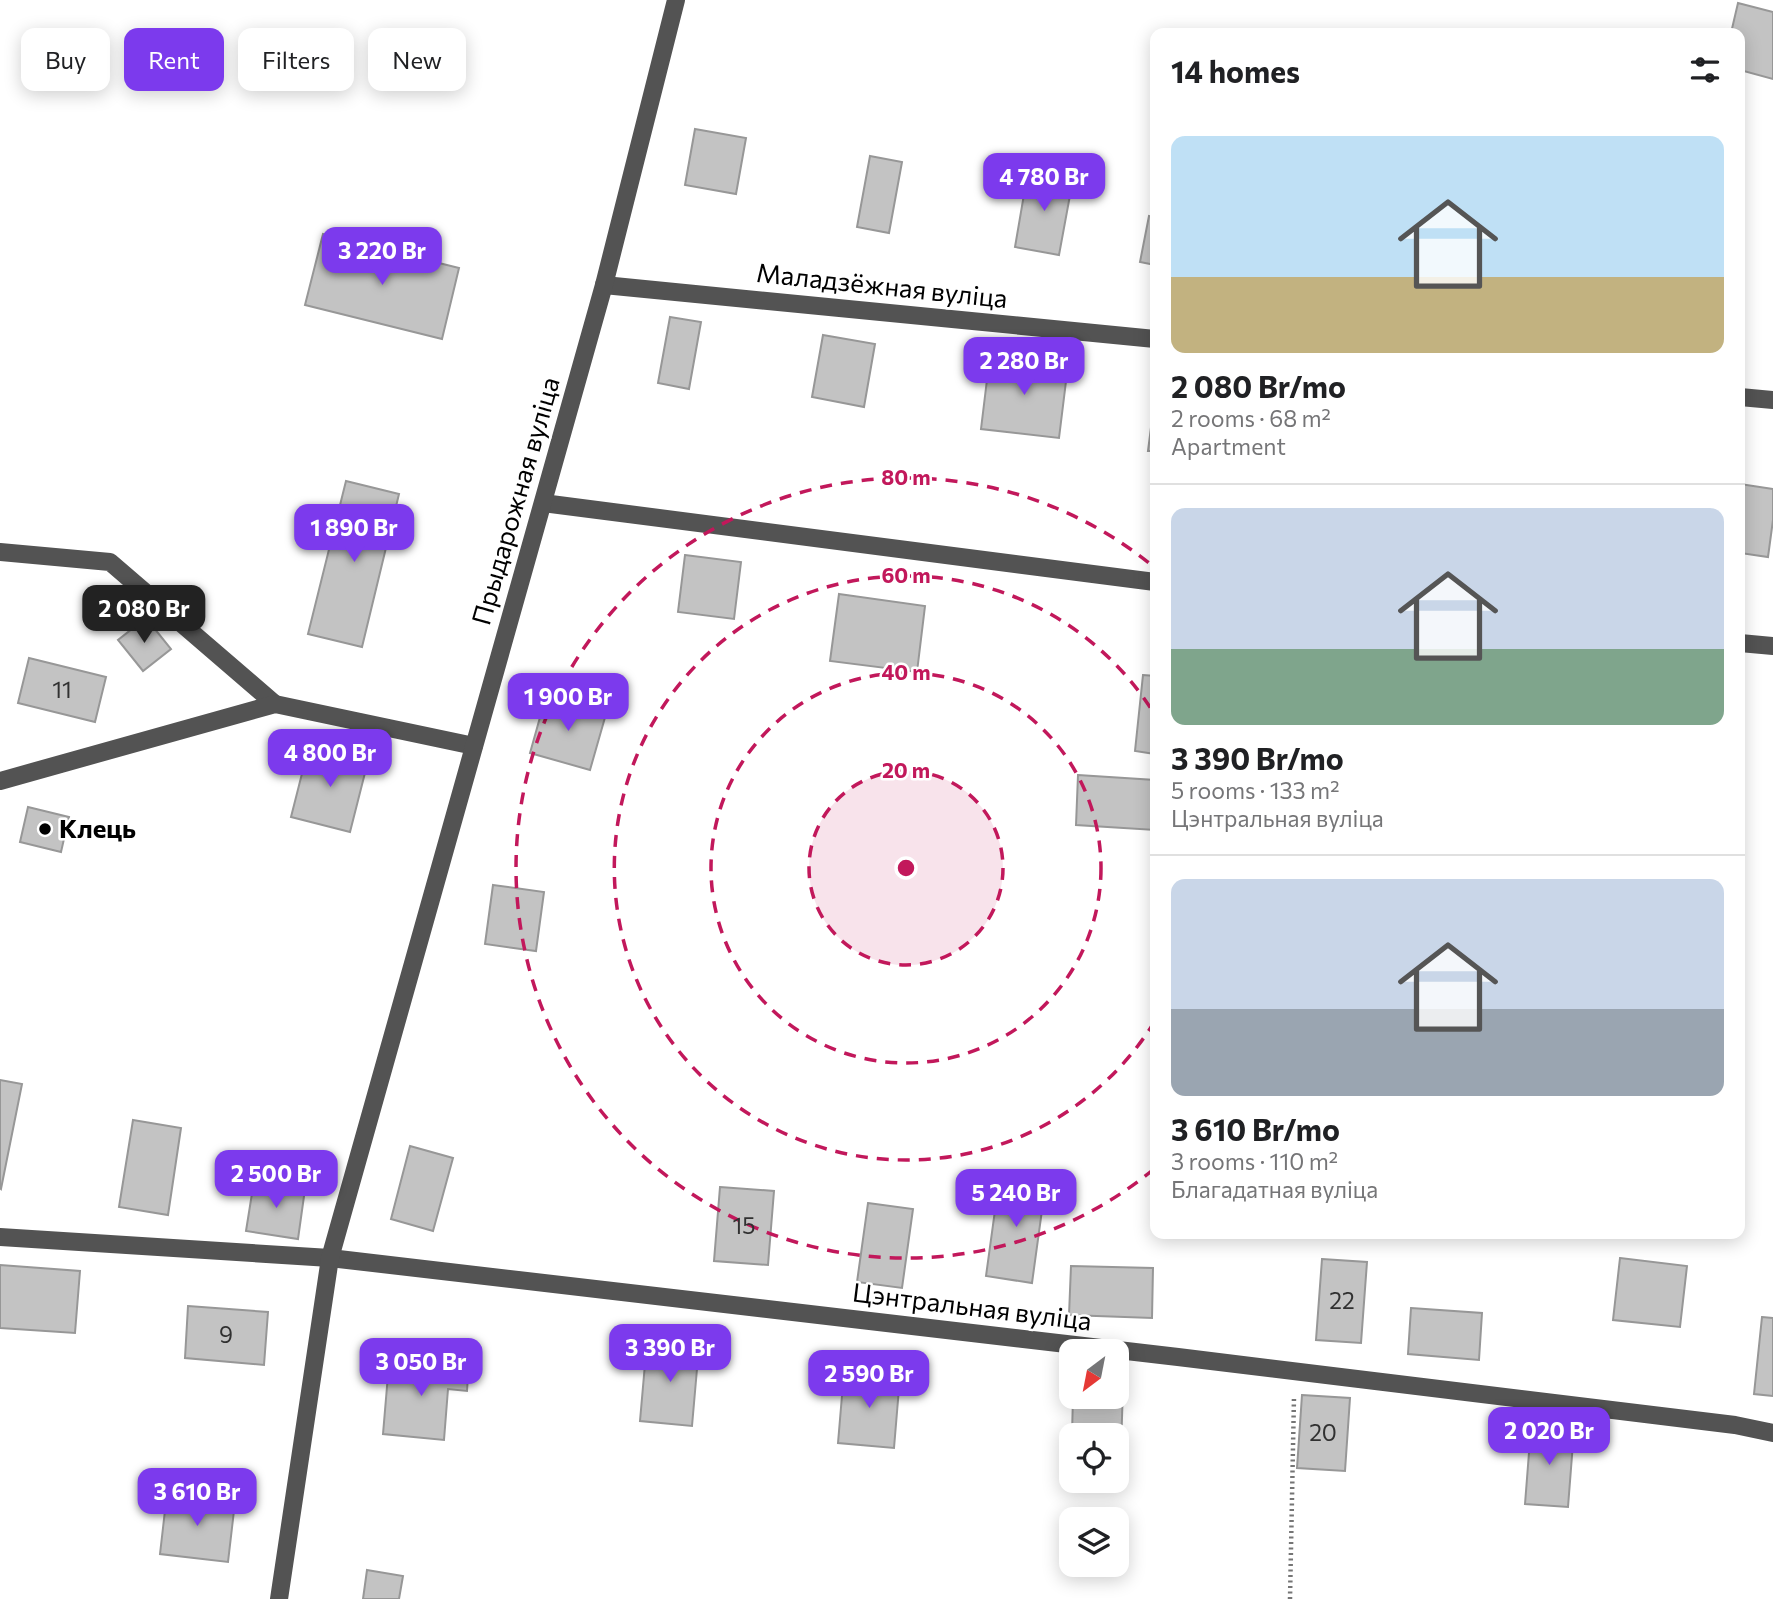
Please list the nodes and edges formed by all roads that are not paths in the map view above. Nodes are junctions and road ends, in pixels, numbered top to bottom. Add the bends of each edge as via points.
1 (676, 0) edge
2 (604, 285) junction
3 (1150, 339) edge
4 (1745, 397) edge
5 (1773, 400) edge
6 (542, 503) junction
7 (0, 552) edge
8 (1150, 581) edge
9 (1745, 643) edge
10 (1773, 646) edge
11 (275, 704) junction
12 (474, 746) junction
13 (0, 781) edge
14 (0, 1237) edge
15 (330, 1258) junction
16 (1773, 1433) edge
17 (279, 1599) edge

1 - 2 street, Прыдарожная вуліца
2 - 3 street, Маладзёжная вуліца
2 - 6 street, Прыдарожная вуліца
4 - 5 street
6 - 8 street
6 - 12 street, Прыдарожная вуліца
7 - 11 street via 110,562
9 - 10 street
11 - 12 street
11 - 13 street
12 - 15 street, Прыдарожная вуліца
14 - 15 street, Цэнтральная вуліца
15 - 16 street, Цэнтральная вуліца via 1294,1371
15 - 17 street, Прыдарожная вуліца

